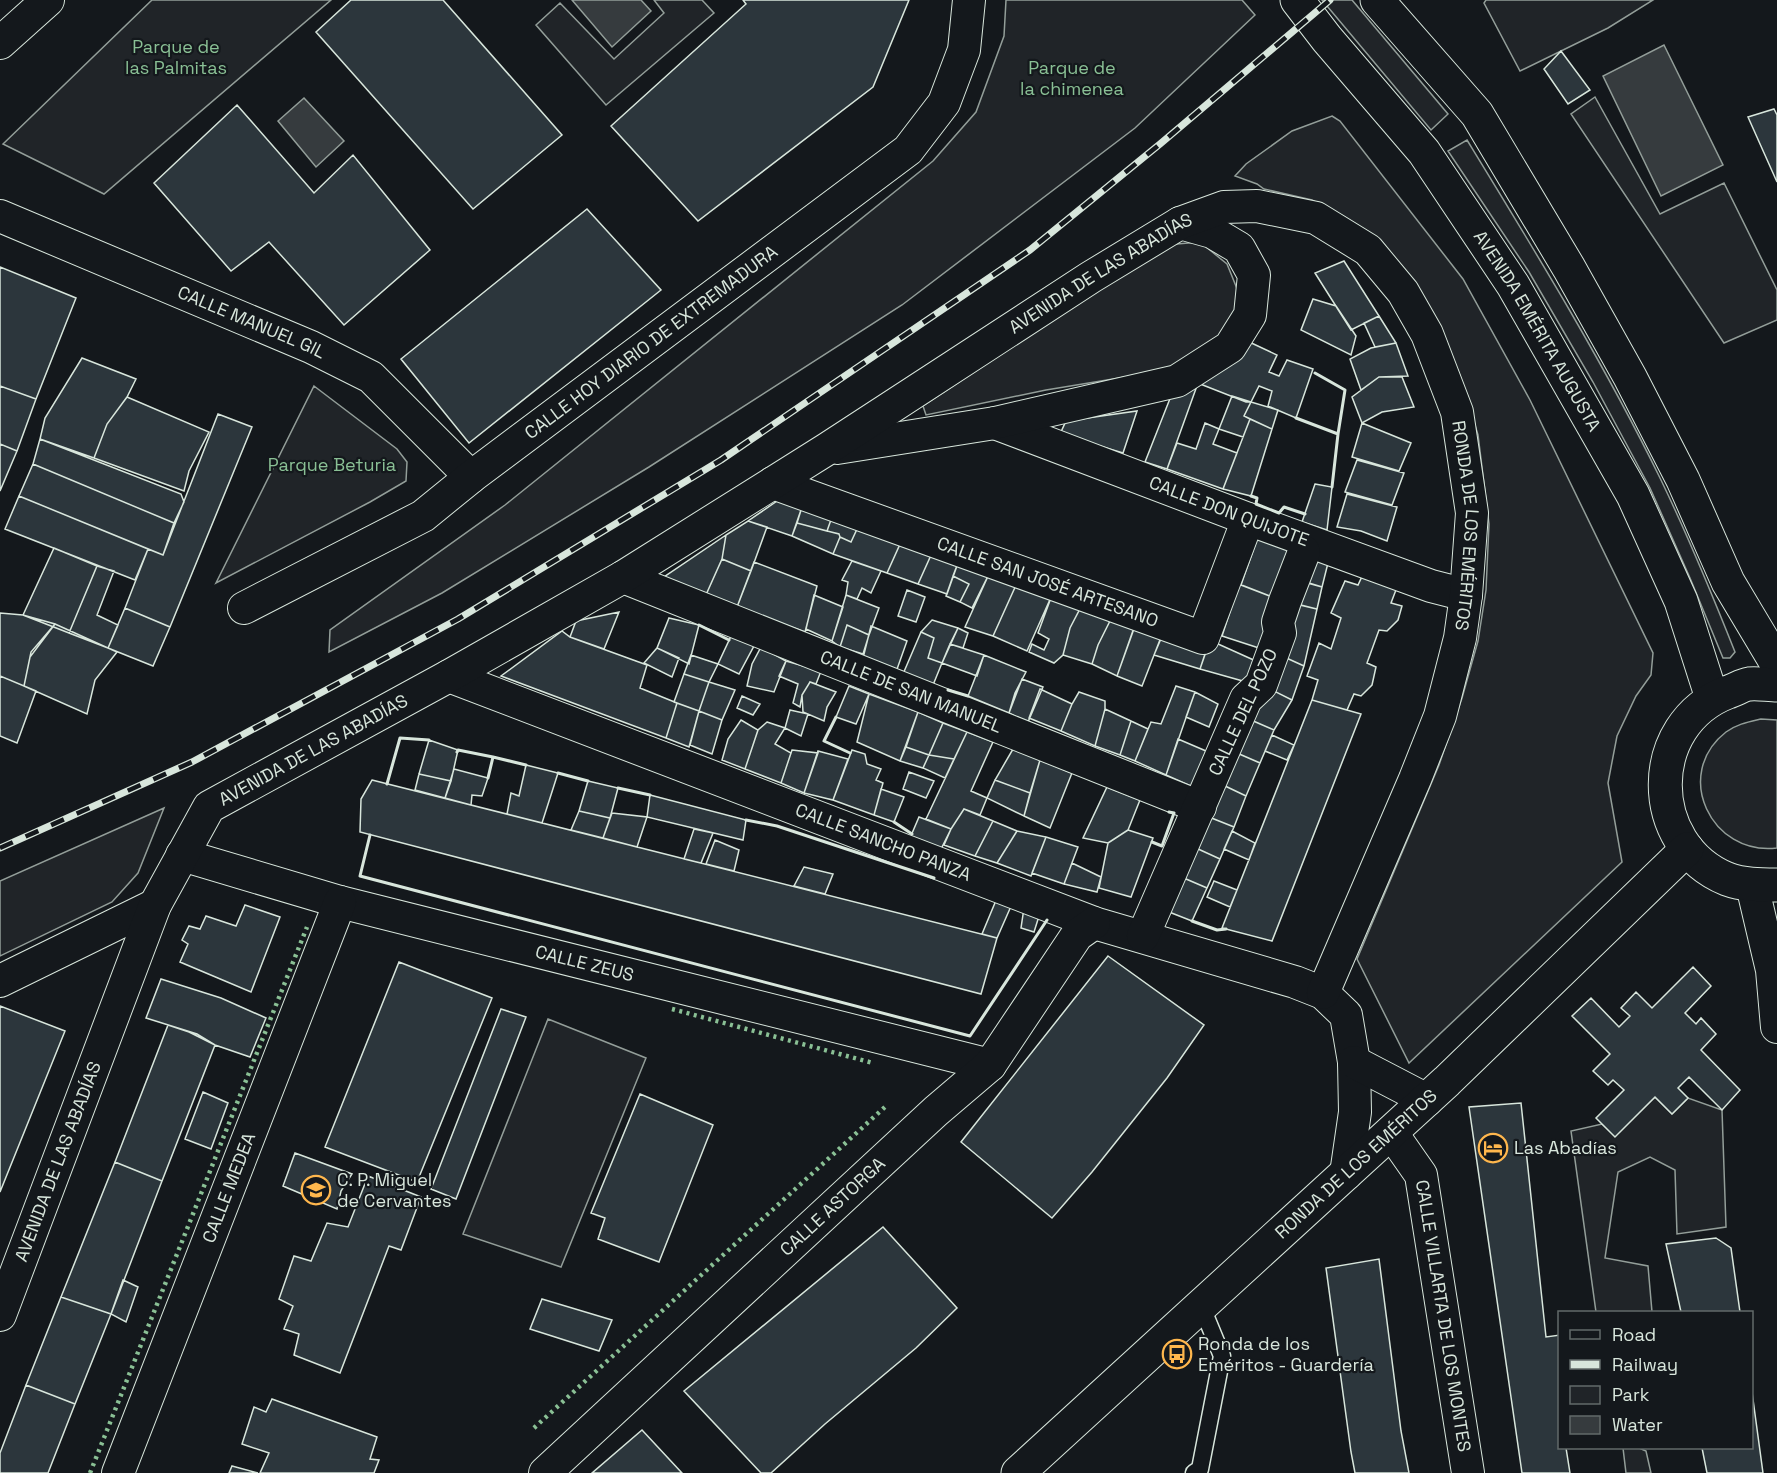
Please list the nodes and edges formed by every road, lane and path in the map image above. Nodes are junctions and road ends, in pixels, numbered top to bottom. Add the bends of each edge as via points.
1 (48, 0) edge
2 (969, 0) edge
3 (1297, 0) edge
4 (1377, 0) edge
5 (0, 43) edge
6 (0, 216) edge
7 (1180, 224) junction
8 (995, 423) junction
9 (827, 449) junction
10 (471, 477) junction
11 (773, 483) junction
12 (1248, 519) junction
13 (1304, 552) dead end
14 (623, 577) junction
15 (1466, 595) junction
16 (244, 608) dead end
17 (1777, 664) edge
18 (449, 676) junction
19 (1777, 685) edge
20 (1712, 698) junction
21 (1200, 807) junction
22 (1687, 849) junction
23 (182, 855) junction
24 (1765, 885) edge
25 (340, 902) junction
26 (155, 905) junction
27 (1094, 923) junction
28 (1143, 936) junction
29 (0, 981) edge
30 (1323, 993) junction
31 (1777, 1027) edge
32 (1354, 1062) junction
33 (990, 1065) junction
34 (1427, 1100) junction
35 (1391, 1132) junction
36 (1346, 1174) junction
37 (1201, 1305) junction
38 (0, 1315) edge
39 (118, 1473) edge
40 (545, 1473) edge
41 (1018, 1473) edge
42 (1194, 1473) edge
43 (1468, 1473) edge

1 - 5 street
2 - 10 street, CALLE HOY DIARIO DE EXTREMADURA via 964,50 944,103 908,150
3 - 20 main road, AVENIDA EMÉRITA AUGUSTA via 1424,152 1513,285 1633,495 1681,601
4 - 17 main road via 1484,124 1630,377 1683,480 1728,582
6 - 10 street, CALLE MANUEL GIL via 311,347 371,377
7 - 8 street, AVENIDA DE LAS ABADÍAS via 1212,232 1239,248 1254,275 1250,315 1230,347 1177,381
7 - 9 street, AVENIDA DE LAS ABADÍAS via 1090,277
7 - 15 street, RONDA DE LOS EMÉRITOS via 1224,207 1257,206 1316,218 1368,250 1403,292 1427,334 1457,412 1472,513
8 - 9 street, AVENIDA DE LAS ABADÍAS
8 - 12 street, CALLE DON QUIJOTE
9 - 11 street, AVENIDA DE LAS ABADÍAS
10 - 16 street, CALLE HOY DIARIO DE EXTREMADURA via 423,516
11 - 12 street, CALLE SAN JOSÉ ARTESANO via 1203,638
11 - 14 street, AVENIDA DE LAS ABADÍAS
12 - 15 street, CALLE DON QUIJOTE via 1431,586
13 - 21 street, CALLE DEL POZO via 1278,622 1280,633 1261,685 1246,699
14 - 18 street, AVENIDA DE LAS ABADÍAS
14 - 21 street, CALLE DE SAN MANUEL
15 - 30 street, RONDA DE LOS EMÉRITOS via 1460,638 1440,716
18 - 23 street, AVENIDA DE LAS ABADÍAS via 210,807
18 - 27 street, CALLE SANCHO PANZA
19 - 20 main road via 1749,684
20 - 22 main road via 1690,717 1674,741 1665,769 1667,807 1672,825
21 - 28 street, CALLE DEL POZO
22 - 24 main road via 1706,867 1728,879
22 - 34 main road, RONDA DE LOS EMÉRITOS
23 - 25 street, CALLE ZEUS
23 - 26 street, AVENIDA DE LAS ABADÍAS
24 - 31 street
25 - 33 street, CALLE ZEUS
25 - 39 street, CALLE MEDEA
26 - 29 street
26 - 38 street, AVENIDA DE LAS ABADÍAS
27 - 28 street, CALLE SANCHO PANZA
27 - 33 street, CALLE ASTORGA via 1077,935
28 - 30 street, CALLE SANCHO PANZA
30 - 32 street via 1346,1015
32 - 34 street
32 - 36 street via 1355,1112
33 - 40 street, CALLE ASTORGA
34 - 35 main road, RONDA DE LOS EMÉRITOS
35 - 36 main road, RONDA DE LOS EMÉRITOS
35 - 43 street, CALLE VILLARTA DE LOS MONTES via 1421,1175
36 - 37 main road, RONDA DE LOS EMÉRITOS
37 - 41 main road, RONDA DE LOS EMÉRITOS
37 - 42 lane via 1222,1356 1200,1469

